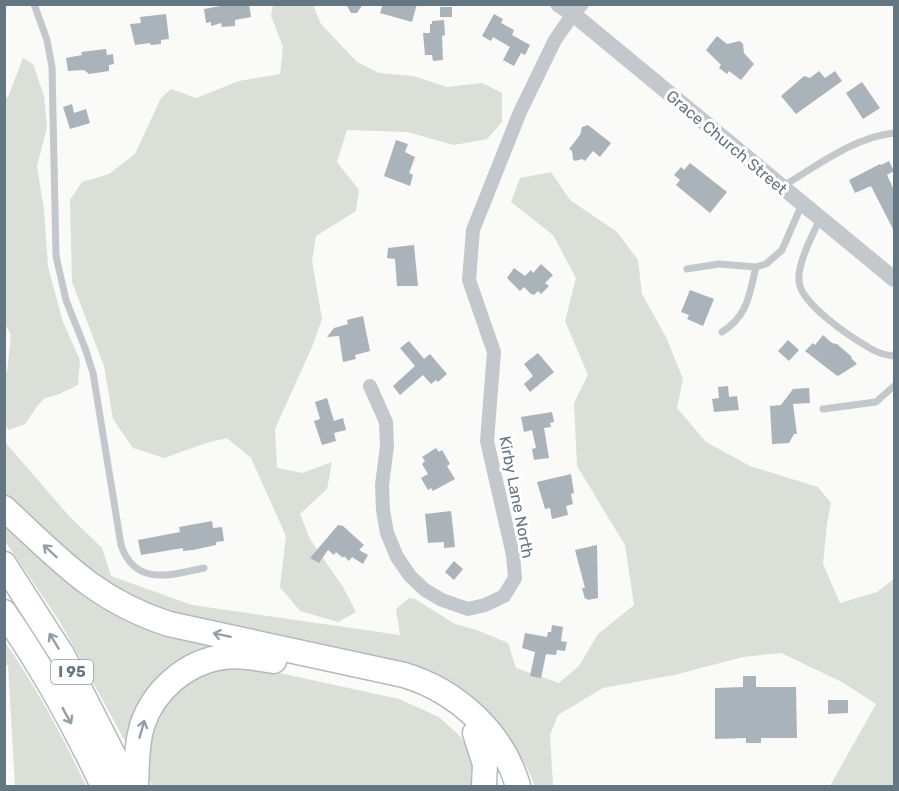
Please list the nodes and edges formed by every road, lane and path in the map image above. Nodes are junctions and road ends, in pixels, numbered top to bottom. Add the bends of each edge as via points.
1 (34, 4) edge
2 (558, 4) edge
3 (578, 9) edge
4 (894, 133) edge
5 (781, 187) junction
6 (802, 204) junction
7 (820, 219) junction
8 (756, 267) junction
9 (687, 269) dead end
10 (894, 279) edge
11 (722, 332) dead end
12 (894, 356) edge
13 (370, 386) dead end
14 (894, 386) edge
15 (823, 409) dead end
16 (4, 508) edge
17 (4, 564) edge
18 (204, 568) dead end
19 (4, 612) edge
20 (480, 730) junction
21 (103, 786) edge
22 (129, 786) edge
23 (136, 786) edge
24 (484, 786) edge
25 (504, 786) edge
26 (518, 786) edge
27 (527, 786) edge

1 - 18 lane via 52,67 56,256 66,300 93,373 121,545 132,564 152,575
2 - 3 street, Grace Church Street
3 - 5 street, Grace Church Street
3 - 13 street, Kirby Lane North via 555,40 520,112 473,230 469,280 494,352 487,441 515,578 504,596 468,609 442,600 410,576 397,557 383,510 386,422
4 - 5 lane via 864,140
5 - 6 street, Grace Church Street
6 - 7 street, Grace Church Street
6 - 8 lane via 782,250
7 - 10 street, Grace Church Street
7 - 12 lane via 798,281 804,297 869,348
8 - 9 lane via 719,264
8 - 11 lane via 746,307 733,325
14 - 15 lane via 876,402
20 -> 16 highway via 448,694 419,680 169,624 124,606 70,570
22 -> 17 highway, I 95 via 63,656
19 -> 21 highway, I 95 via 61,705
23 -> 20 highway via 139,740 153,701 183,673 221,657 264,659 405,691
20 - 24 highway
20 - 25 highway
20 - 26 highway via 505,755
20 - 27 highway via 510,754

